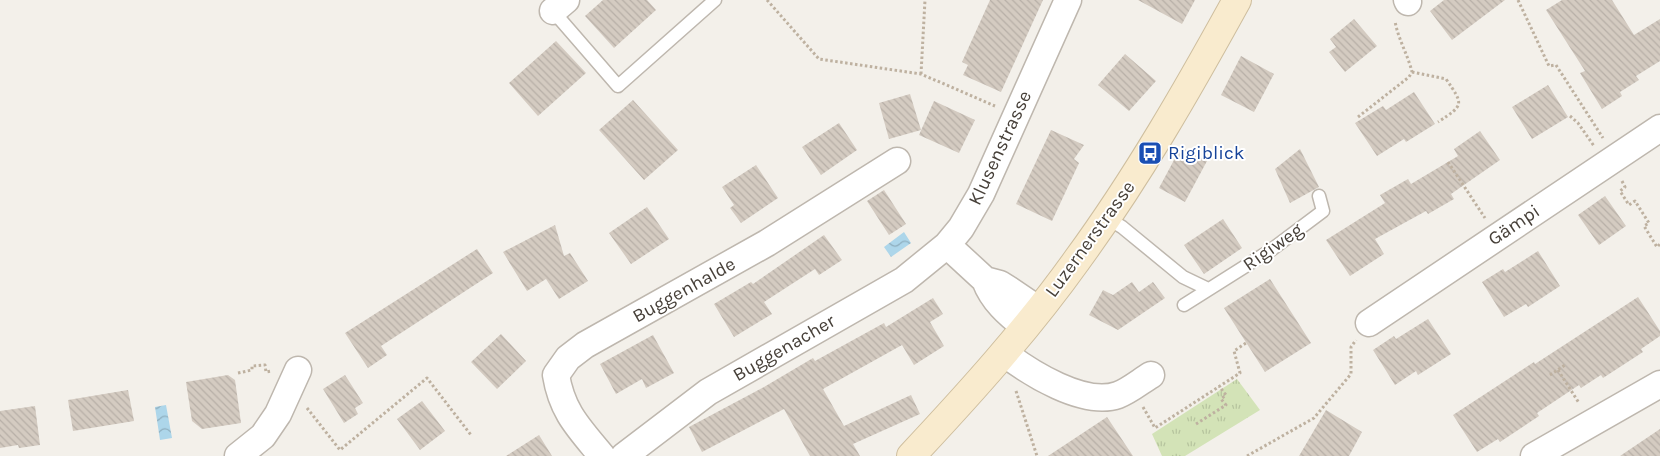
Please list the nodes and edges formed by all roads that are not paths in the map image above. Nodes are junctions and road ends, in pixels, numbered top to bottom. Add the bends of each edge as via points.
1 (715, 0) edge
2 (1068, 0) edge
3 (1238, 0) edge
4 (559, 6) edge
5 (1660, 128) edge
6 (897, 160) dead end
7 (1319, 196) dead end
8 (1107, 218) junction
9 (947, 246) junction
10 (1208, 289) junction
11 (1184, 305) dead end
12 (1032, 318) junction
13 (1369, 323) road end
14 (1004, 353) junction
15 (298, 370) dead end
16 (1151, 375) dead end
17 (1660, 384) edge
18 (238, 456) edge
19 (602, 456) edge
20 (624, 456) edge
21 (911, 456) edge
22 (1534, 456) edge

1 - 4 lane via 618,86
2 - 9 street, Klusenstrasse via 981,194
3 - 8 main road, Luzernerstrasse via 1186,94
5 - 13 street, Gämpi via 1606,158 1506,231
6 - 19 street, Buggenhalde via 767,243 568,358 556,375 565,408
7 - 10 lane, Rigiweg via 1323,211 1271,250
8 - 10 lane via 1184,276
8 - 12 main road, Luzernerstrasse
9 - 12 street via 985,280 997,303
9 - 20 street, Buggenacher via 904,280 708,392
10 - 11 lane, Rigiweg
12 - 14 main road, Luzernerstrasse
14 - 16 street via 1049,382 1093,398 1118,395
14 - 21 main road, Luzernerstrasse
15 - 18 street via 278,414 263,436
17 - 22 street

